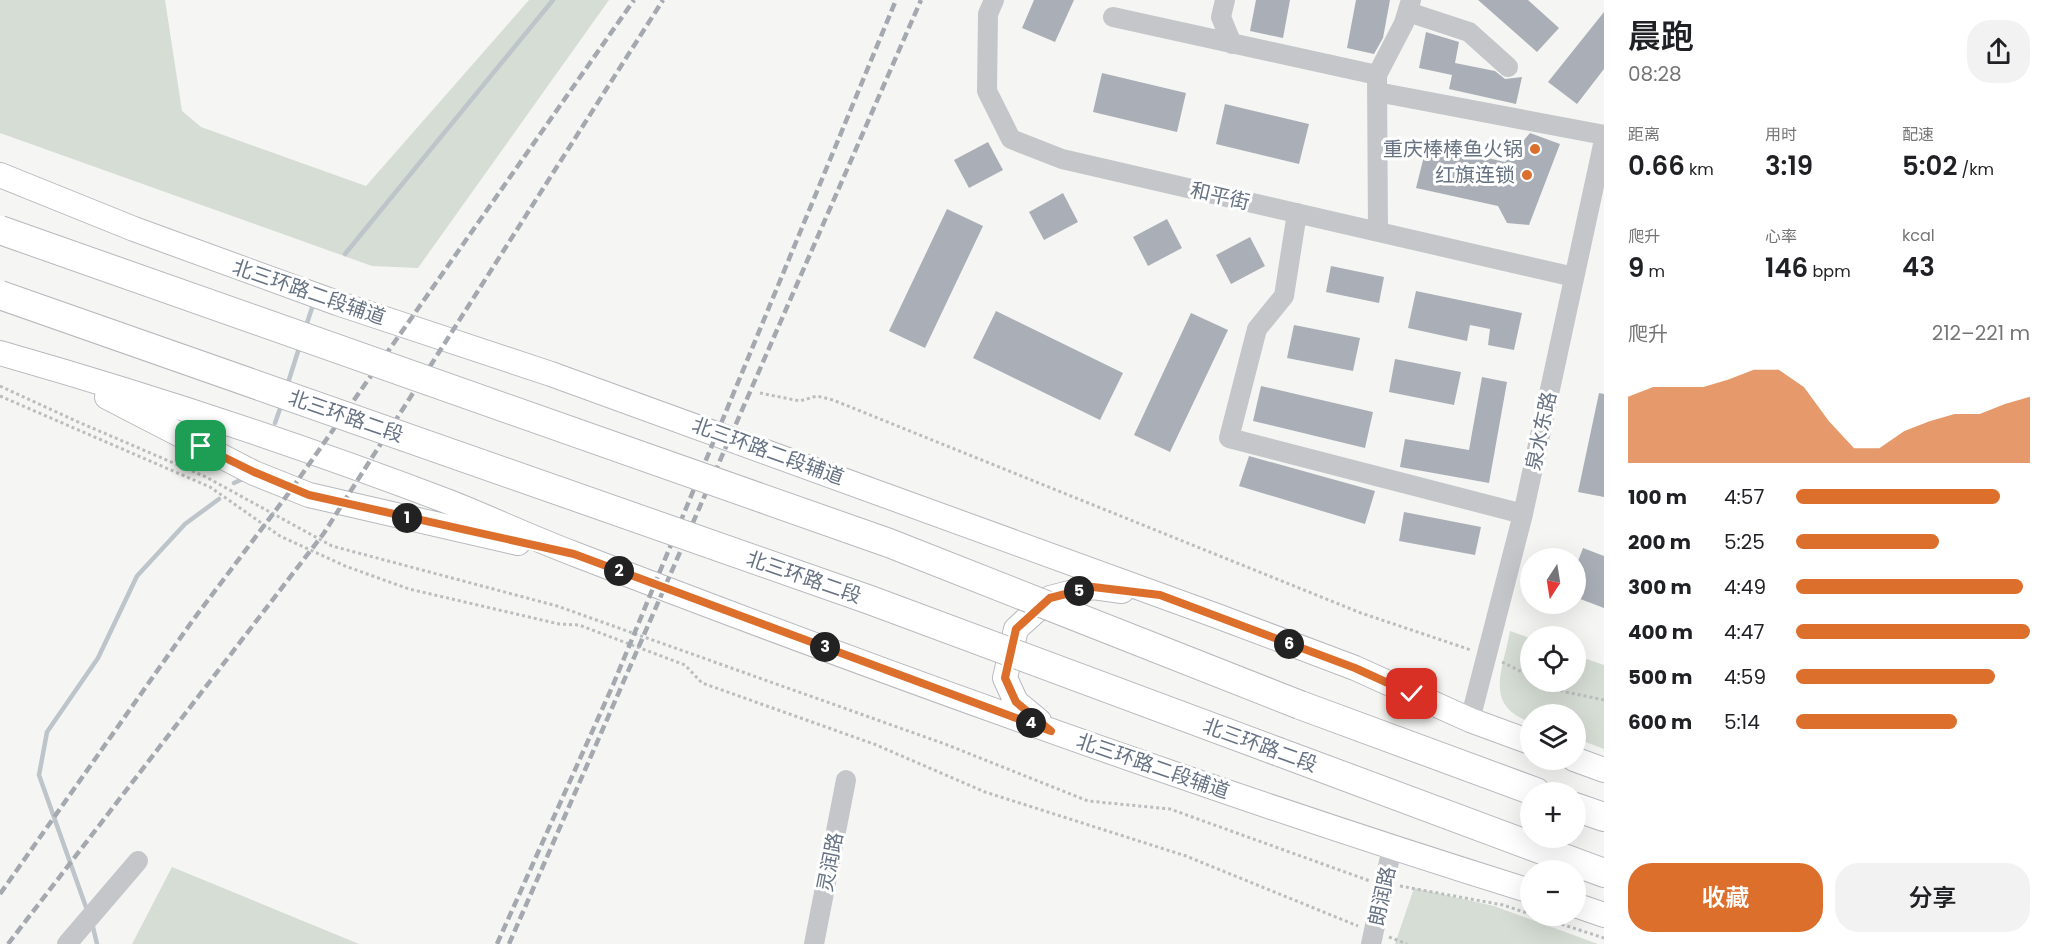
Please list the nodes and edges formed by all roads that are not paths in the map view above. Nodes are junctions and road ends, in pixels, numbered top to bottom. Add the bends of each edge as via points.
1 (994, 0) edge
2 (1225, 0) edge
3 (1409, 6) edge
4 (1113, 17) dead end
5 (1232, 44) junction
6 (1508, 67) dead end
7 (1377, 83) junction
8 (1604, 135) edge
9 (1604, 140) edge
10 (0, 175) edge
11 (1297, 213) junction
12 (0, 230) edge
13 (1378, 232) junction
14 (1574, 277) junction
15 (0, 295) edge
16 (0, 353) edge
17 (46, 366) junction
18 (1523, 514) junction
19 (574, 554) junction
20 (1160, 595) junction
21 (1470, 720) junction
22 (1051, 731) junction
23 (1520, 738) edge
24 (1586, 763) edge
25 (1604, 770) edge
26 (846, 780) dead end
27 (1520, 786) edge
28 (1586, 811) edge
29 (1604, 817) edge
30 (1520, 842) edge
31 (1392, 848) junction
32 (1536, 848) edge
33 (1537, 848) edge
34 (138, 861) dead end
35 (1604, 873) edge
36 (1604, 885) edge
37 (1520, 888) edge
38 (1586, 909) edge
39 (1604, 915) edge
40 (1373, 938) edge
41 (68, 944) edge
42 (814, 944) edge

1 - 11 street, 和平街 via 988,14 987,90 1011,139 1062,159
2 - 5 street via 1221,16
3 - 6 street via 1469,32
3 - 7 street
4 - 5 street
5 - 7 street
7 - 8 street
7 - 13 street
9 - 14 street, 泉水东路
10 - 20 main road, 北三环路二段辅道 via 337,303 551,374
11 - 13 street, 和平街
11 - 18 street via 1284,296 1257,329 1229,438
12 - 27 highway, bridge via 889,543 1300,705
13 - 14 street, 和平街
14 - 18 street, 泉水东路
15 - 30 highway, 北三环路二段, bridge via 858,596
16 - 17 main road, 北三环路二段辅道
17 - 19 main road, 北三环路二段辅道 via 240,428
17 - 19 main road via 254,472 309,495
18 - 21 street, 泉水东路
19 - 22 main road, 北三环路二段辅道
20 - 21 main road, 北三环路二段辅道 via 1355,668
20 - 22 main road via 1093,587 1050,598 1016,629 1005,678 1016,702
21 - 23 main road, 北三环路二段辅道
22 - 31 main road, 北三环路二段辅道
24 - 25 main road
26 - 42 street, 灵润路
28 - 29 highway
31 - 37 main road, 北三环路二段辅道
31 - 40 street, 朗润路
32 - 36 highway
33 - 35 highway, 北三环路二段
34 - 41 street
38 - 39 main road

